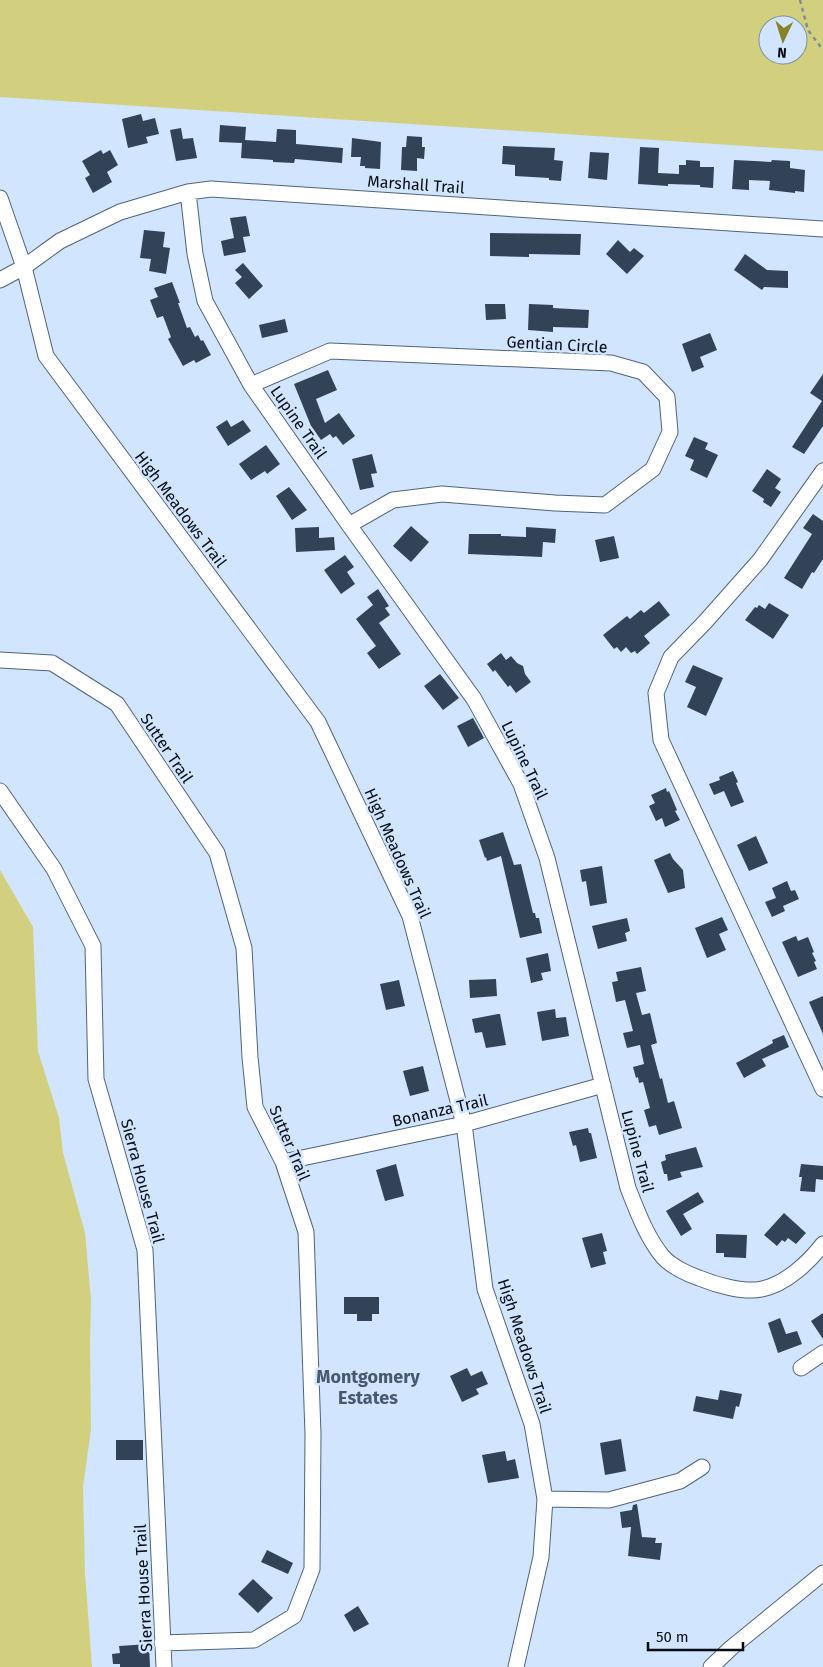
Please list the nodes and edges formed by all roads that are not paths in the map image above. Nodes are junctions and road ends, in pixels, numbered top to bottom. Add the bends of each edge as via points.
1 (188, 192) junction
2 (0, 198) edge
3 (823, 229) edge
4 (24, 267) junction
5 (0, 280) edge
6 (251, 385) junction
7 (823, 470) edge
8 (349, 525) junction
9 (0, 660) edge
10 (0, 791) edge
11 (603, 1085) junction
12 (823, 1089) edge
13 (464, 1124) junction
14 (283, 1162) junction
15 (823, 1244) edge
16 (823, 1353) edge
17 (801, 1368) dead end
18 (702, 1467) dead end
19 (545, 1499) junction
20 (823, 1573) edge
21 (162, 1643) junction
22 (164, 1667) edge
23 (516, 1667) edge
24 (711, 1667) edge

1 - 3 street, Marshall Trail via 240,190
1 - 4 street, Marshall Trail via 120,212 60,241
1 - 6 street, Lupine Trail via 205,301
2 - 4 street, High Meadows Trail
4 - 5 street
4 - 13 street, High Meadows Trail via 46,356 318,722 410,916
6 - 8 street, Lupine Trail
6 - 8 street, Gentian Circle via 330,351 611,363 643,372 667,397 670,432 653,469 606,505 442,494 393,500
7 - 12 street via 760,560 671,656 656,694 661,740
8 - 11 street, Lupine Trail via 474,699 521,784 547,858
9 - 14 street, Sutter Trail via 52,663 117,704 217,853 244,948 255,1107
10 - 21 street, Sierra House Trail via 54,869 93,946 96,1079 145,1250
11 - 13 street, Bonanza Trail
11 - 15 street, Lupine Trail via 628,1188 637,1212 664,1258 689,1274 714,1284 762,1289 789,1277 812,1259
13 - 14 street, Bonanza Trail
13 - 19 street, High Meadows Trail via 485,1289 532,1424
14 - 21 street, Sutter Trail via 306,1232 313,1434 312,1569 294,1616 254,1640
16 - 17 street
18 - 19 street via 680,1481 609,1500
19 - 23 street, High Meadows Trail via 541,1557
20 - 24 street
21 - 22 street, Sierra House Trail

